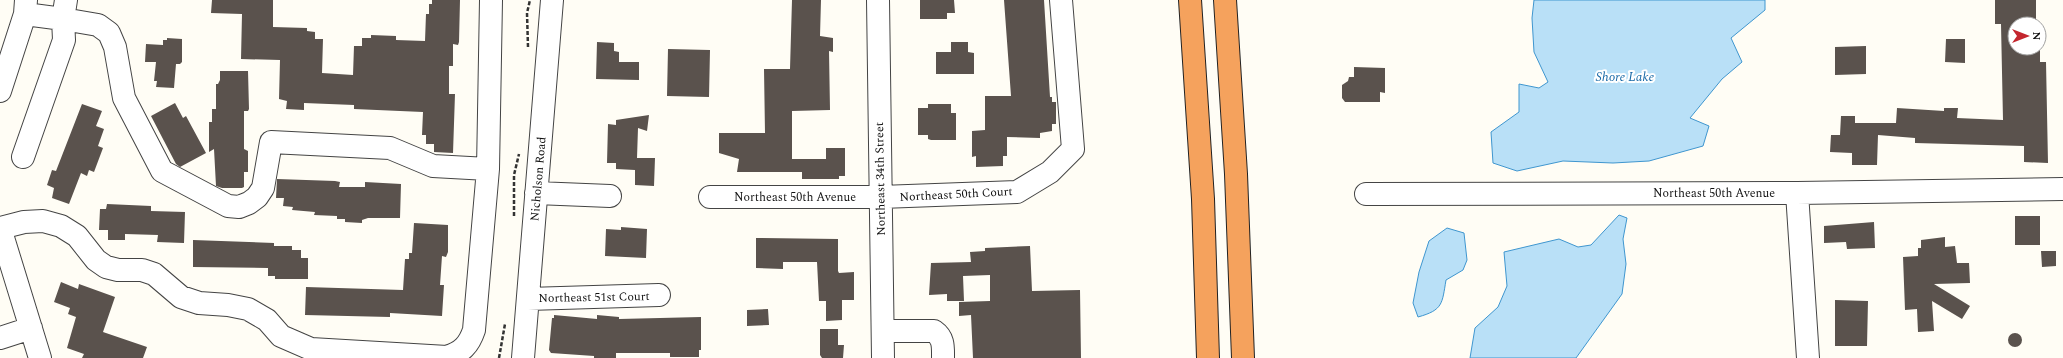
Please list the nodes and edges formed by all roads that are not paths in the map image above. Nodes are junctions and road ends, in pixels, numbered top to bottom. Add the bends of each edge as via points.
1 (491, 0) edge
2 (552, 0) edge
3 (878, 0) edge
4 (1062, 0) edge
5 (1190, 0) edge
6 (1225, 0) edge
7 (25, 7) edge
8 (65, 9) edge
9 (0, 91) edge
10 (24, 157) dead end
11 (488, 169) junction
12 (2063, 189) edge
13 (536, 193) junction
14 (1797, 193) junction
15 (1366, 194) dead end
16 (610, 196) dead end
17 (710, 197) dead end
18 (881, 197) junction
19 (0, 228) edge
20 (659, 295) dead end
21 (528, 299) junction
22 (31, 328) junction
23 (883, 331) junction
24 (0, 338) edge
25 (40, 358) edge
26 (523, 358) edge
27 (883, 358) edge
28 (943, 358) edge
29 (1208, 358) edge
30 (1243, 358) edge
31 (1808, 358) edge

1 - 11 street
2 - 13 street, Nicholson Road
3 - 18 street, Northeast 34th Street
4 - 18 street, Northeast 50th Court via 1073,149 1050,172 1017,192
5 - 29 highway via 1203,199
6 - 30 highway via 1236,174
7 - 8 street
7 - 9 street
8 - 10 street via 64,40
8 - 11 street via 98,24 109,33 113,40 124,98 162,171 228,206 239,207 257,197 263,188 271,142 390,148 433,166
11 - 19 street via 474,330 465,348 448,357 311,349 281,336 267,320 248,309 199,303 181,297 154,274 142,270 106,267 96,260 77,236 61,226 43,221 24,222
12 - 14 street, Northeast 50th Avenue
13 - 16 street
13 - 21 street, Nicholson Road
14 - 15 street, Northeast 50th Avenue
14 - 31 street
17 - 18 street, Northeast 50th Avenue
18 - 23 street, Northeast 34th Street
19 - 22 street
20 - 21 street, Northeast 51st Court
21 - 26 street, Nicholson Road
22 - 24 street
22 - 25 street
23 - 27 street, Northeast 34th Street
23 - 28 street via 934,331 940,335 944,346

